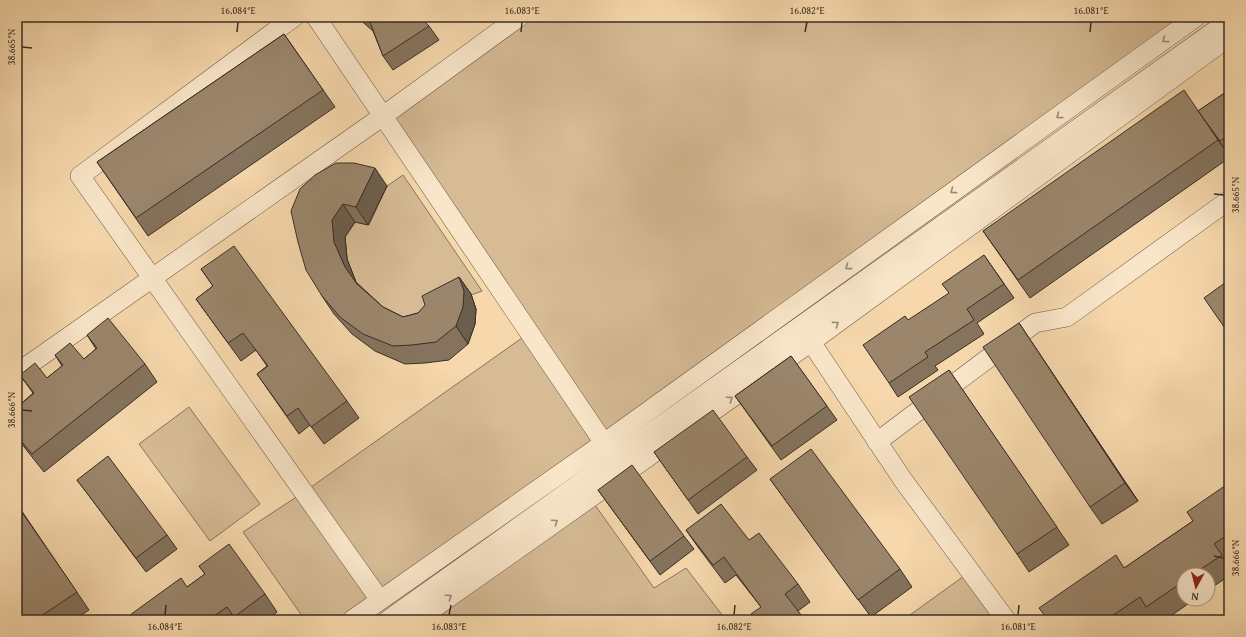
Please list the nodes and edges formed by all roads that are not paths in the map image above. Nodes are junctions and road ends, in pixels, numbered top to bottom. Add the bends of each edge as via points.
1 (294, 17) edge
2 (316, 17) edge
3 (519, 17) edge
4 (1196, 17) edge
5 (1224, 27) edge
6 (383, 116) junction
7 (1229, 200) edge
8 (152, 278) junction
9 (811, 342) junction
10 (17, 373) edge
11 (877, 442) junction
12 (604, 443) junction
13 (380, 600) junction
14 (352, 620) edge
15 (388, 620) edge
16 (417, 620) edge
17 (1006, 620) edge

1 - 8 street via 80,176
2 - 6 street
3 - 6 street
4 -> 12 street
9 -> 5 street
5 - 15 street
6 - 8 street
6 - 12 street
7 - 11 street via 1067,317 1035,322
8 - 10 street
8 - 13 street
9 - 11 street
16 -> 9 street
11 - 17 street
12 - 13 street
13 - 14 street

